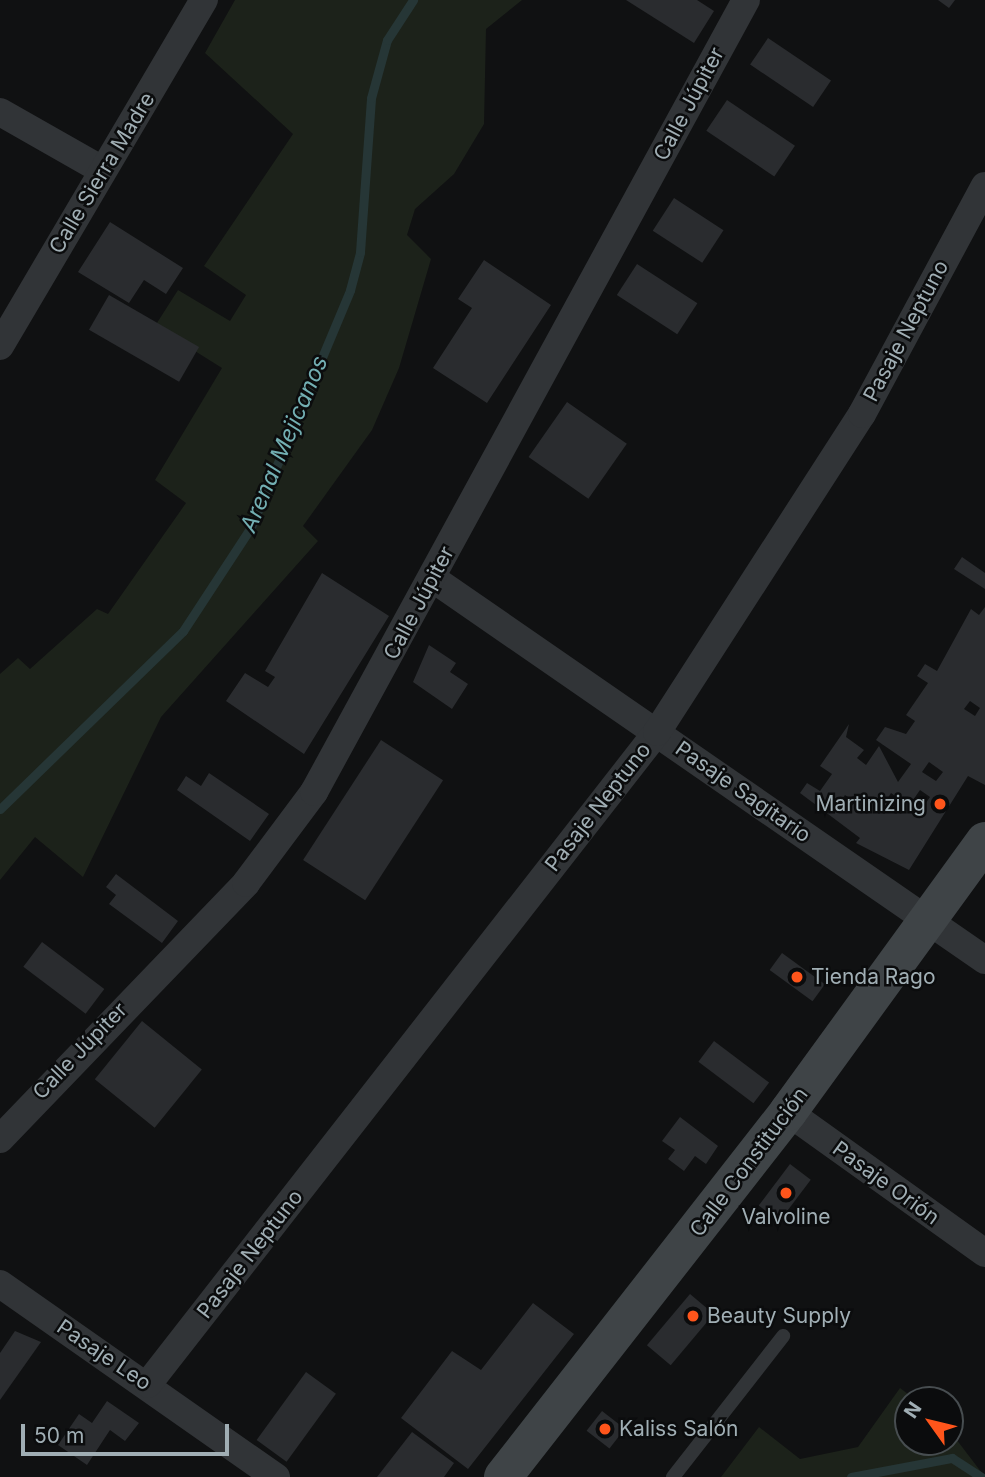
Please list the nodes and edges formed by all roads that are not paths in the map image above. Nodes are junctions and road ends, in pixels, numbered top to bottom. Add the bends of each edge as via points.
1 (204, 0) edge
2 (746, 0) edge
3 (0, 112) edge
4 (102, 170) junction
5 (985, 186) edge
6 (0, 346) edge
7 (432, 578) junction
8 (657, 732) junction
9 (985, 841) edge
10 (928, 922) junction
11 (985, 960) edge
12 (788, 1112) junction
13 (0, 1139) edge
14 (985, 1254) edge
15 (0, 1283) edge
16 (783, 1336) dead end
17 (148, 1384) junction
18 (276, 1477) edge
19 (503, 1477) edge
20 (673, 1477) edge

1 - 4 street, Calle Sierra Madre
2 - 7 street, Calle Júpiter
3 - 4 street
4 - 6 street, Calle Sierra Madre
5 - 8 street, Pasaje Neptuno via 862,414
7 - 8 street, Pasaje Sagitario
7 - 13 street, Calle Júpiter via 340,749 279,842
8 - 10 street, Pasaje Sagitario
8 - 17 street, Pasaje Neptuno
9 - 10 main road, Calle Constitución
10 - 11 street, Pasaje Sagitario
10 - 12 main road, Calle Constitución
12 - 14 street, Pasaje Orión
12 - 19 main road, Calle Constitución
15 - 17 street, Pasaje Leo
16 - 20 lane
17 - 18 street, Pasaje Leo

